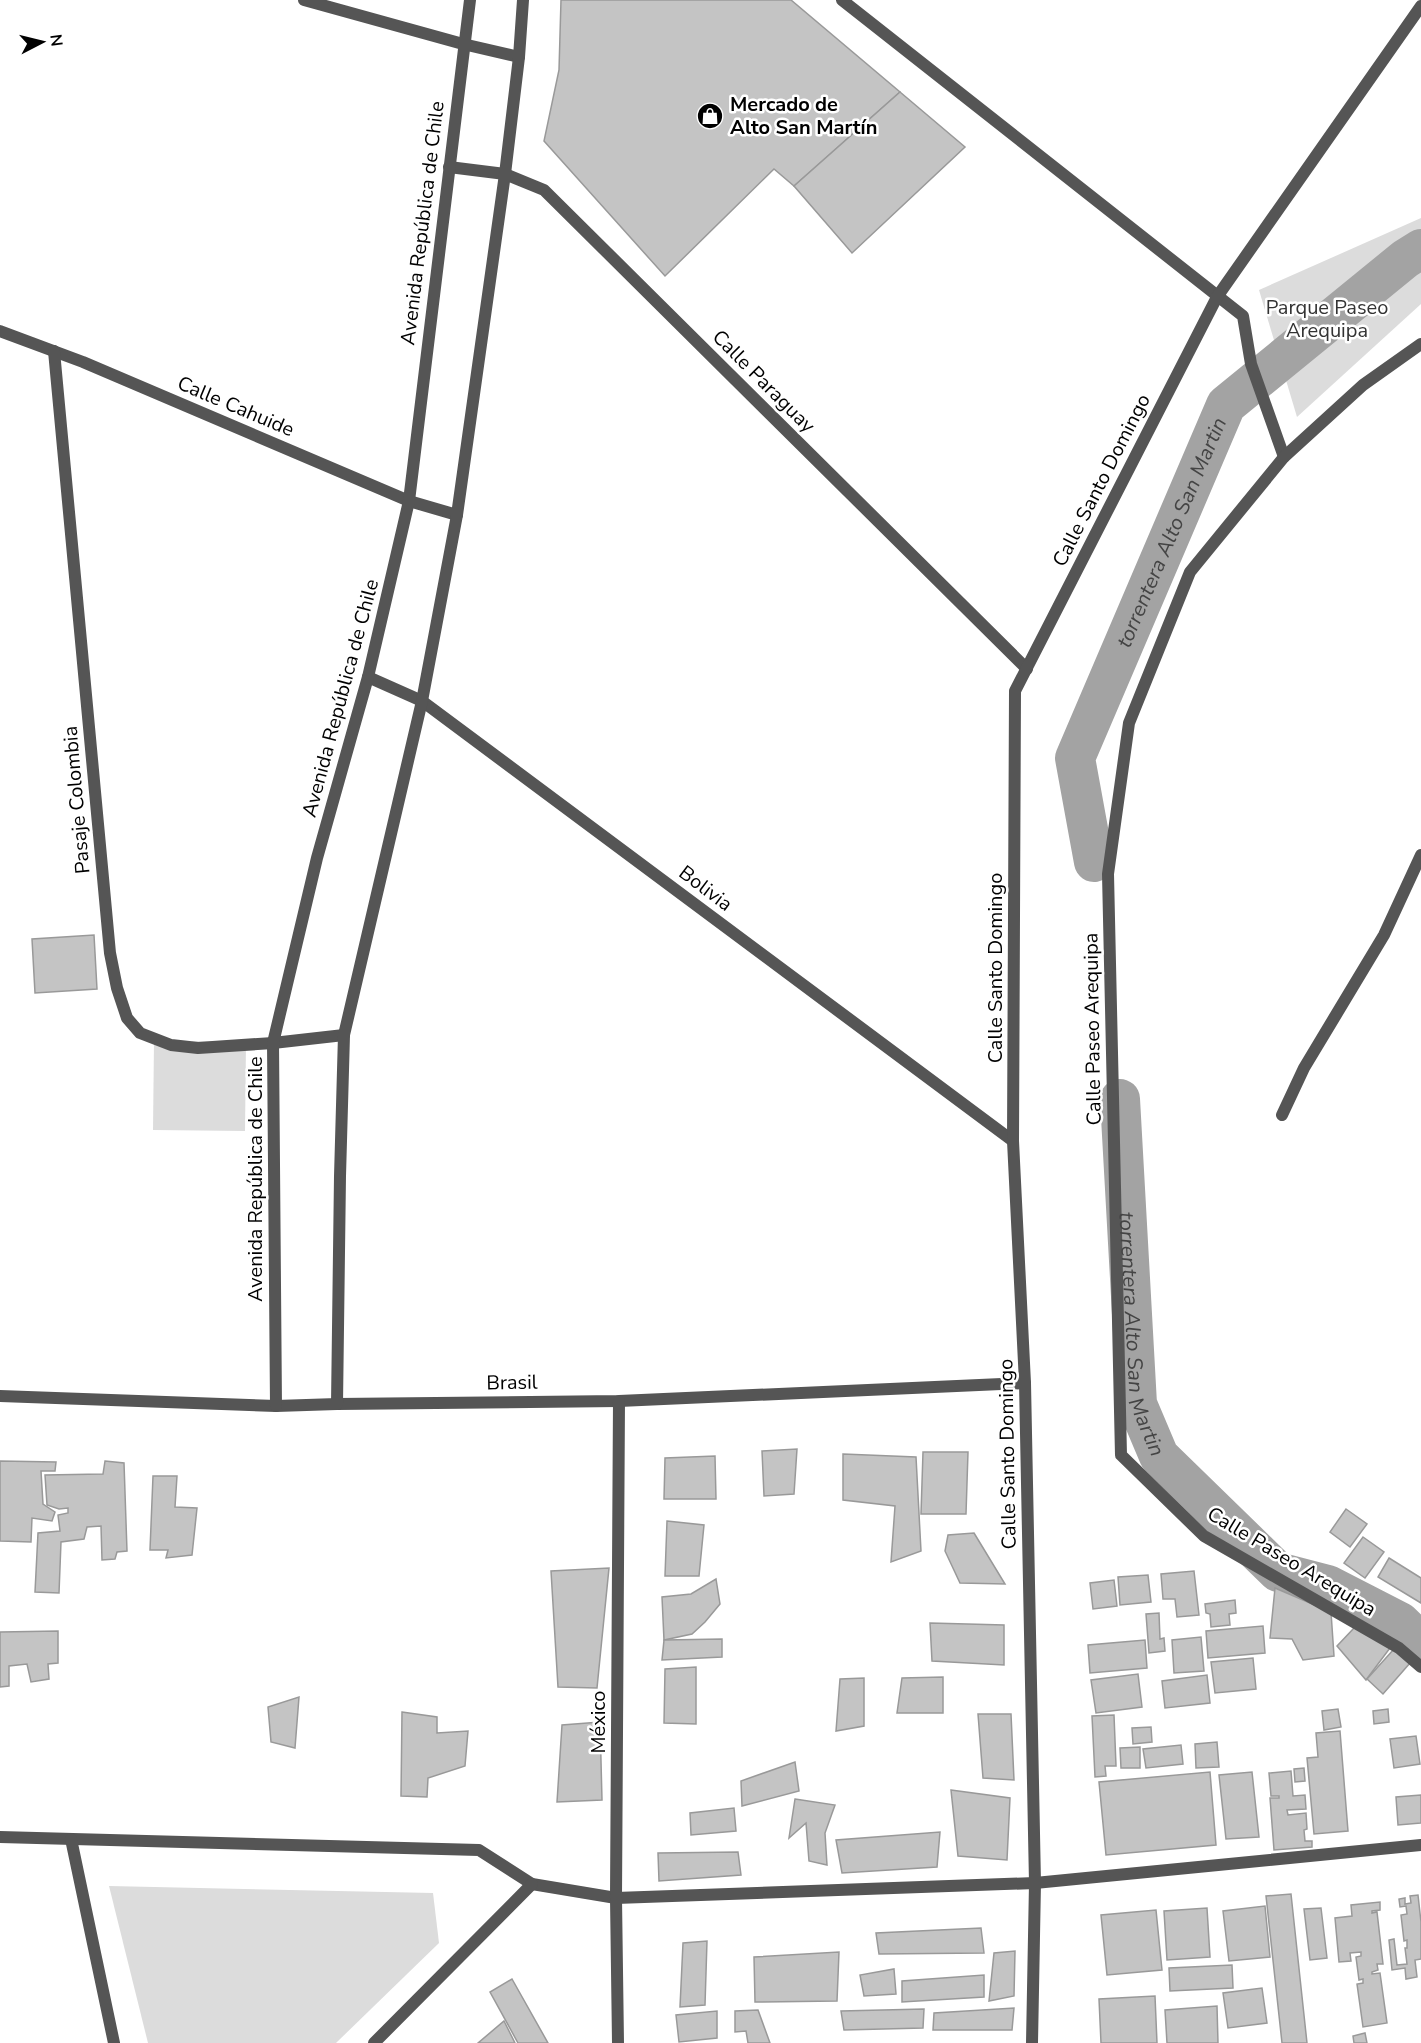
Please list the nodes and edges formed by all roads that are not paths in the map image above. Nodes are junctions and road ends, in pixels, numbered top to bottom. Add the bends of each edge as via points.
1 (304, 0) edge
2 (470, 0) edge
3 (523, 0) edge
4 (842, 0) edge
5 (1421, 6) edge
6 (463, 44) junction
7 (519, 57) junction
8 (449, 167) junction
9 (505, 174) junction
10 (1217, 297) junction
11 (0, 331) edge
12 (1421, 344) edge
13 (54, 351) junction
14 (1284, 457) junction
15 (409, 501) junction
16 (457, 515) junction
17 (1027, 669) junction
18 (368, 677) junction
19 (422, 701) junction
20 (1421, 855) edge
21 (344, 1035) junction
22 (273, 1043) junction
23 (1282, 1115) dead end
24 (1013, 1141) junction
25 (1025, 1383) junction
26 (0, 1395) edge
27 (619, 1401) junction
28 (337, 1404) junction
29 (276, 1406) junction
30 (1421, 1667) edge
31 (0, 1838) edge
32 (71, 1839) junction
33 (1421, 1845) edge
34 (1035, 1883) junction
35 (532, 1884) junction
36 (616, 1898) junction
37 (114, 2043) edge
38 (374, 2043) edge
39 (618, 2043) edge
40 (1032, 2043) edge

1 - 6 street
2 - 6 street, Avenida República de Chile
3 - 7 street
4 - 10 street
5 - 10 street, Calle Santo Domingo
6 - 7 street
6 - 8 street, Avenida República de Chile
7 - 9 street
8 - 9 street, Calle Paraguay
8 - 15 street, Avenida República de Chile
9 - 16 street
9 - 17 street, Calle Paraguay via 544,190
10 - 14 street via 1243,316 1251,364
10 - 17 street, Calle Santo Domingo
11 - 13 street, Calle Cahuide
12 - 14 street, Calle Paseo Arequipa via 1363,385
13 - 15 street, Calle Cahuide
13 - 22 street, Pasaje Colombia via 110,953 117,988 127,1018 140,1033 171,1045 198,1048
14 - 30 street, Calle Paseo Arequipa via 1191,572 1129,723 1108,874 1121,1455 1204,1536 1399,1648
15 - 16 street, Calle Cahuide
15 - 18 street, Avenida República de Chile
16 - 19 street
17 - 24 street, Calle Santo Domingo via 1015,692
18 - 19 street, Bolivia
18 - 22 street, Avenida República de Chile via 317,858
19 - 21 street
19 - 24 street, Bolivia
20 - 23 street via 1384,935 1304,1068
21 - 22 street, Pasaje Colombia
21 - 28 street
22 - 29 street, Avenida República de Chile
24 - 25 street, Calle Santo Domingo
25 - 27 street, Brasil
25 - 34 street, Calle Santo Domingo
26 - 29 street, Brasil
27 - 28 street, Brasil
27 - 36 street, México
28 - 29 street, Brasil
31 - 32 street
32 - 35 street via 479,1850
32 - 37 street
33 - 34 street
34 - 36 street
34 - 40 street, Calle Santo Domingo
35 - 36 street
35 - 38 street
36 - 39 street, México

